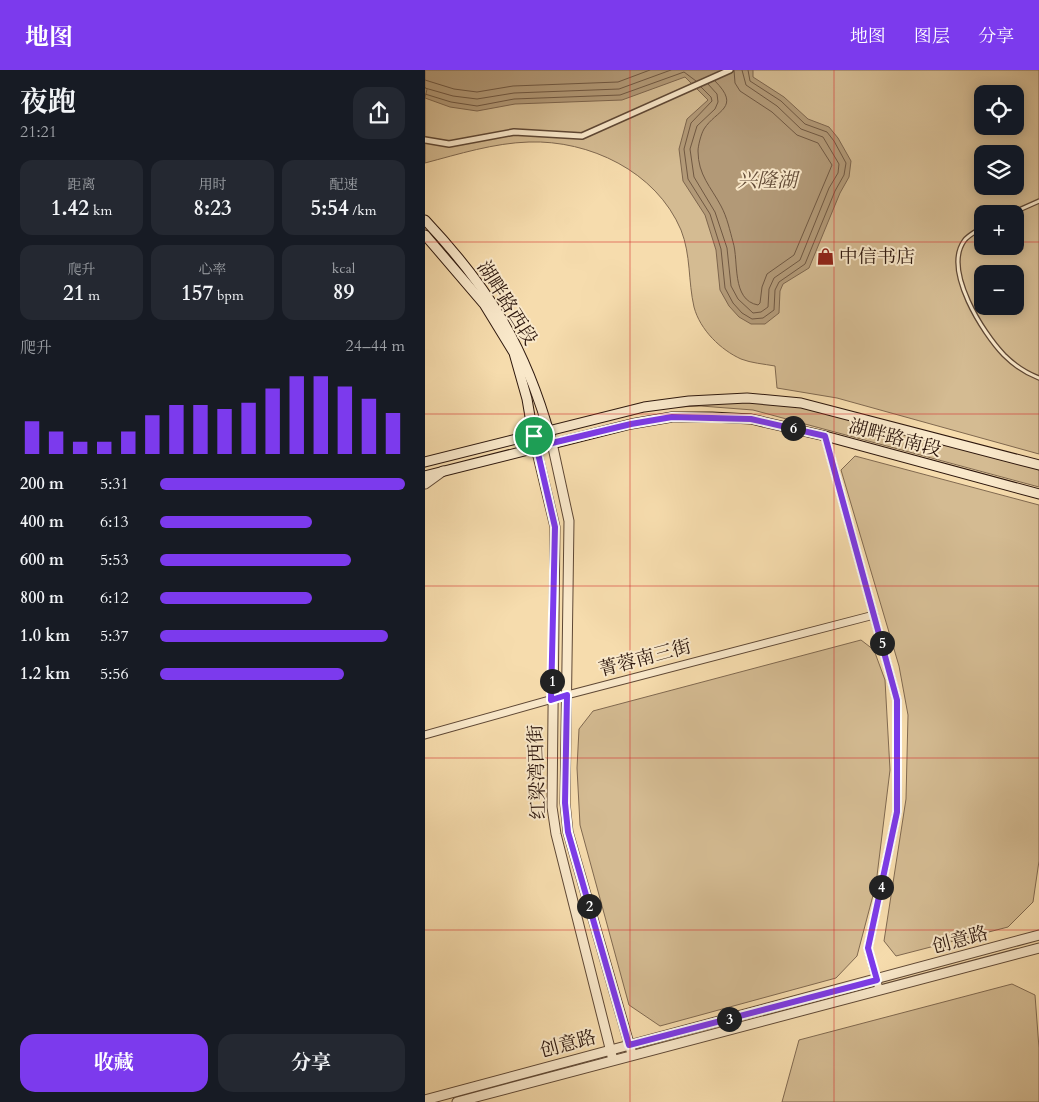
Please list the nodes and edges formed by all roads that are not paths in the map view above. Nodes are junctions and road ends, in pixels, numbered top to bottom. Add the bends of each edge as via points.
1 (730, 70) edge
2 (425, 140) edge
3 (1039, 201) edge
4 (1024, 208) edge
5 (425, 220) edge
6 (974, 234) edge
7 (425, 235) edge
8 (1039, 378) edge
9 (549, 432) junction
10 (534, 436) junction
11 (825, 436) junction
12 (552, 443) junction
13 (535, 448) junction
14 (425, 457) edge
15 (442, 458) junction
16 (425, 462) edge
17 (1039, 465) edge
18 (444, 470) junction
19 (425, 476) edge
20 (425, 484) edge
21 (1039, 494) edge
22 (874, 615) junction
23 (567, 695) junction
24 (551, 700) junction
25 (425, 735) edge
26 (1039, 935) edge
27 (1039, 948) edge
28 (877, 980) junction
29 (879, 989) junction
30 (629, 1045) junction
31 (611, 1049) junction
32 (631, 1054) junction
33 (613, 1060) junction
34 (425, 1100) edge
35 (457, 1102) edge

1 - 2 street via 582,136 513,132 449,144
3 - 4 lane
5 - 9 street, 湖畔路西段 via 457,255 494,304 516,341 540,399
6 - 8 lane via 964,241 957,262 962,288 1003,353 1027,373
7 - 10 street, 湖畔路西段 via 484,304 514,353
9 - 10 street, 湖畔路南段
9 - 12 street, 湖畔路西段
9 - 17 street, 湖畔路南段 via 644,407 747,398 801,403
10 - 13 street, 湖畔路西段
10 - 15 street, 湖畔路南段
11 - 12 street, 湖畔路南段 via 751,419 672,417
11 - 21 street, 湖畔路南段
11 - 22 street
12 - 13 street, 湖畔路南段
12 - 23 street, 红梁湾西街 via 569,521
13 - 18 street, 湖畔路南段
13 - 24 street, 红梁湾西街 via 555,527
14 - 15 street
15 - 16 street, 湖畔路南段
18 - 19 street, 湖畔路南段
18 - 20 street
22 - 23 street, 菁蓉南三街
22 - 28 street via 897,700 897,812 868,948
23 - 24 street, 菁蓉南三街
23 - 30 street, 红梁湾西街 via 565,803 568,832
24 - 25 street, 菁蓉南三街
24 - 31 street, 红梁湾西街 via 552,807
26 - 28 street, 创意路
27 - 29 street, 创意路
28 - 29 street
28 - 30 street, 创意路
29 - 32 street, 创意路
30 - 31 street, 创意路
30 - 32 street, 红梁湾西街
31 - 33 street, 红梁湾西街
31 - 34 street, 创意路
32 - 33 street, 创意路
33 - 35 street, 创意路

